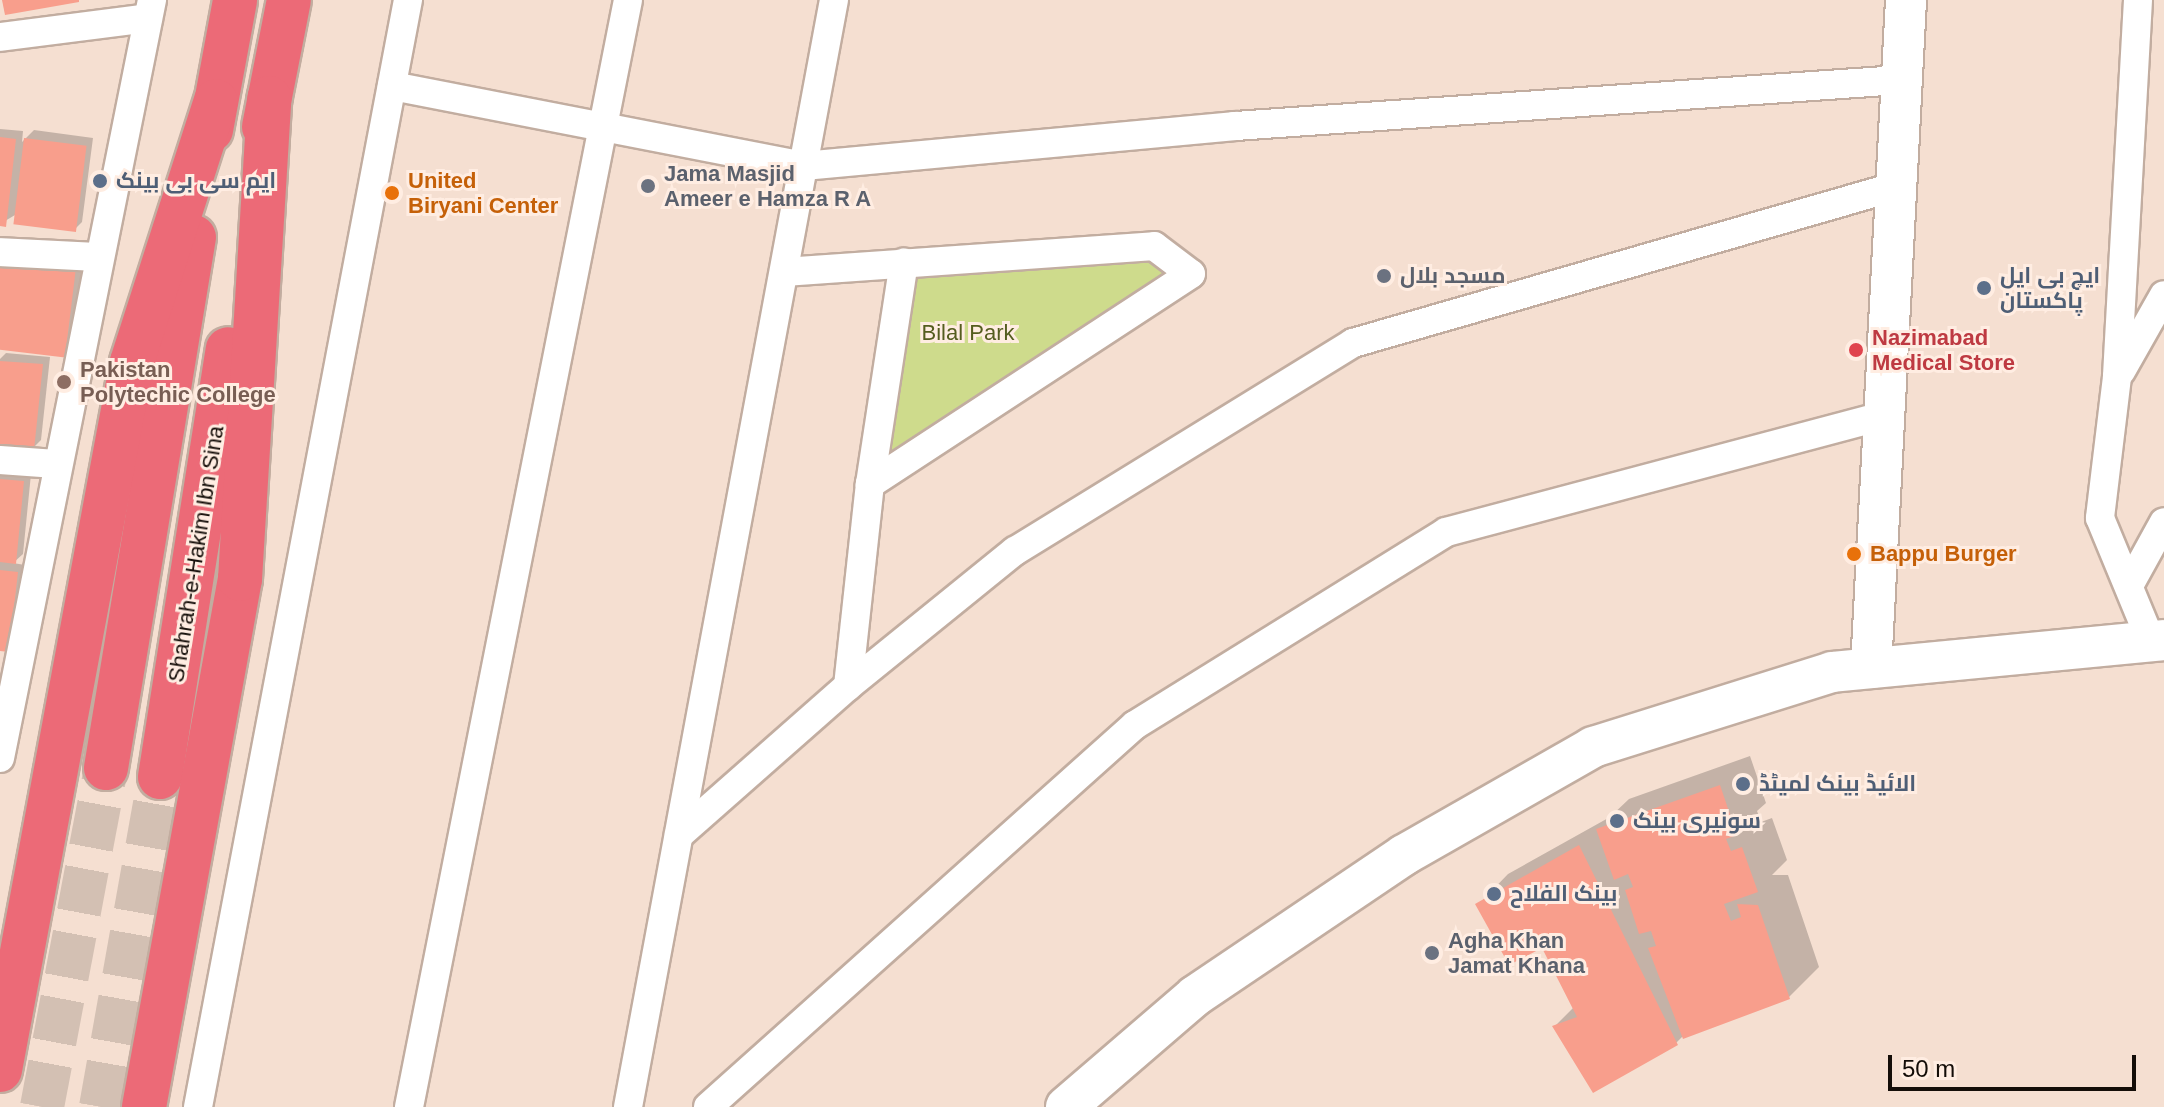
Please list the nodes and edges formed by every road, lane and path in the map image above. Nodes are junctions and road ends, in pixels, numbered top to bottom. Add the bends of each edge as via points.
1 (235, 0) edge
2 (289, 0) edge
3 (408, 0) edge
4 (628, 0) edge
5 (834, 0) edge
6 (1906, 0) edge
7 (2138, 0) edge
8 (150, 9) edge
9 (0, 37) edge
10 (1899, 80) junction
11 (392, 86) junction
12 (269, 98) junction
13 (216, 101) junction
14 (602, 126) junction
15 (804, 166) junction
16 (1894, 187) junction
17 (0, 252) edge
18 (98, 257) junction
19 (904, 263) junction
20 (784, 272) junction
21 (2164, 295) edge
22 (2117, 377) junction
23 (1883, 416) junction
24 (0, 460) edge
25 (56, 464) junction
26 (870, 484) junction
27 (2164, 522) edge
28 (2131, 582) junction
29 (2157, 640) edge
30 (1871, 668) junction
31 (848, 686) junction
32 (7, 687) edge
33 (0, 758) edge
34 (106, 768) tunnel mouth
35 (160, 777) tunnel mouth
36 (679, 835) junction
37 (0, 1070) edge
38 (144, 1107) edge
39 (198, 1107) edge
40 (409, 1107) edge
41 (628, 1107) edge
42 (708, 1107) edge
43 (1066, 1107) edge

1 - 13 highway
2 - 12 highway, Shahrah-e-Hakim Ibn Sina
3 - 11 street
4 - 14 street
5 - 15 street
6 - 10 street
7 - 22 street
8 - 9 street
8 - 18 street
10 - 15 street via 1235,126
10 - 16 street
11 - 14 street
11 - 39 street
12 - 35 highway, Shahrah-e-Hakim Ibn Sina
12 - 38 highway via 240,579
13 - 34 highway
13 - 37 highway via 132,362
14 - 15 street
14 - 40 street
15 - 20 street
16 - 23 street
16 - 31 street via 1353,343 1015,551
17 - 18 street
18 - 25 street
19 - 20 street
19 - 26 street
19 - 26 street via 1154,246 1191,274
20 - 36 street
21 - 22 street
22 - 28 street via 2100,518
23 - 30 street
23 - 42 street via 1446,532 1135,725
24 - 25 street
25 - 32 street
26 - 31 street
27 - 28 street
28 - 29 street
29 - 30 street
30 - 43 street via 1832,672 1593,747 1404,855 1206,988
31 - 36 street
32 - 33 street
36 - 41 street

